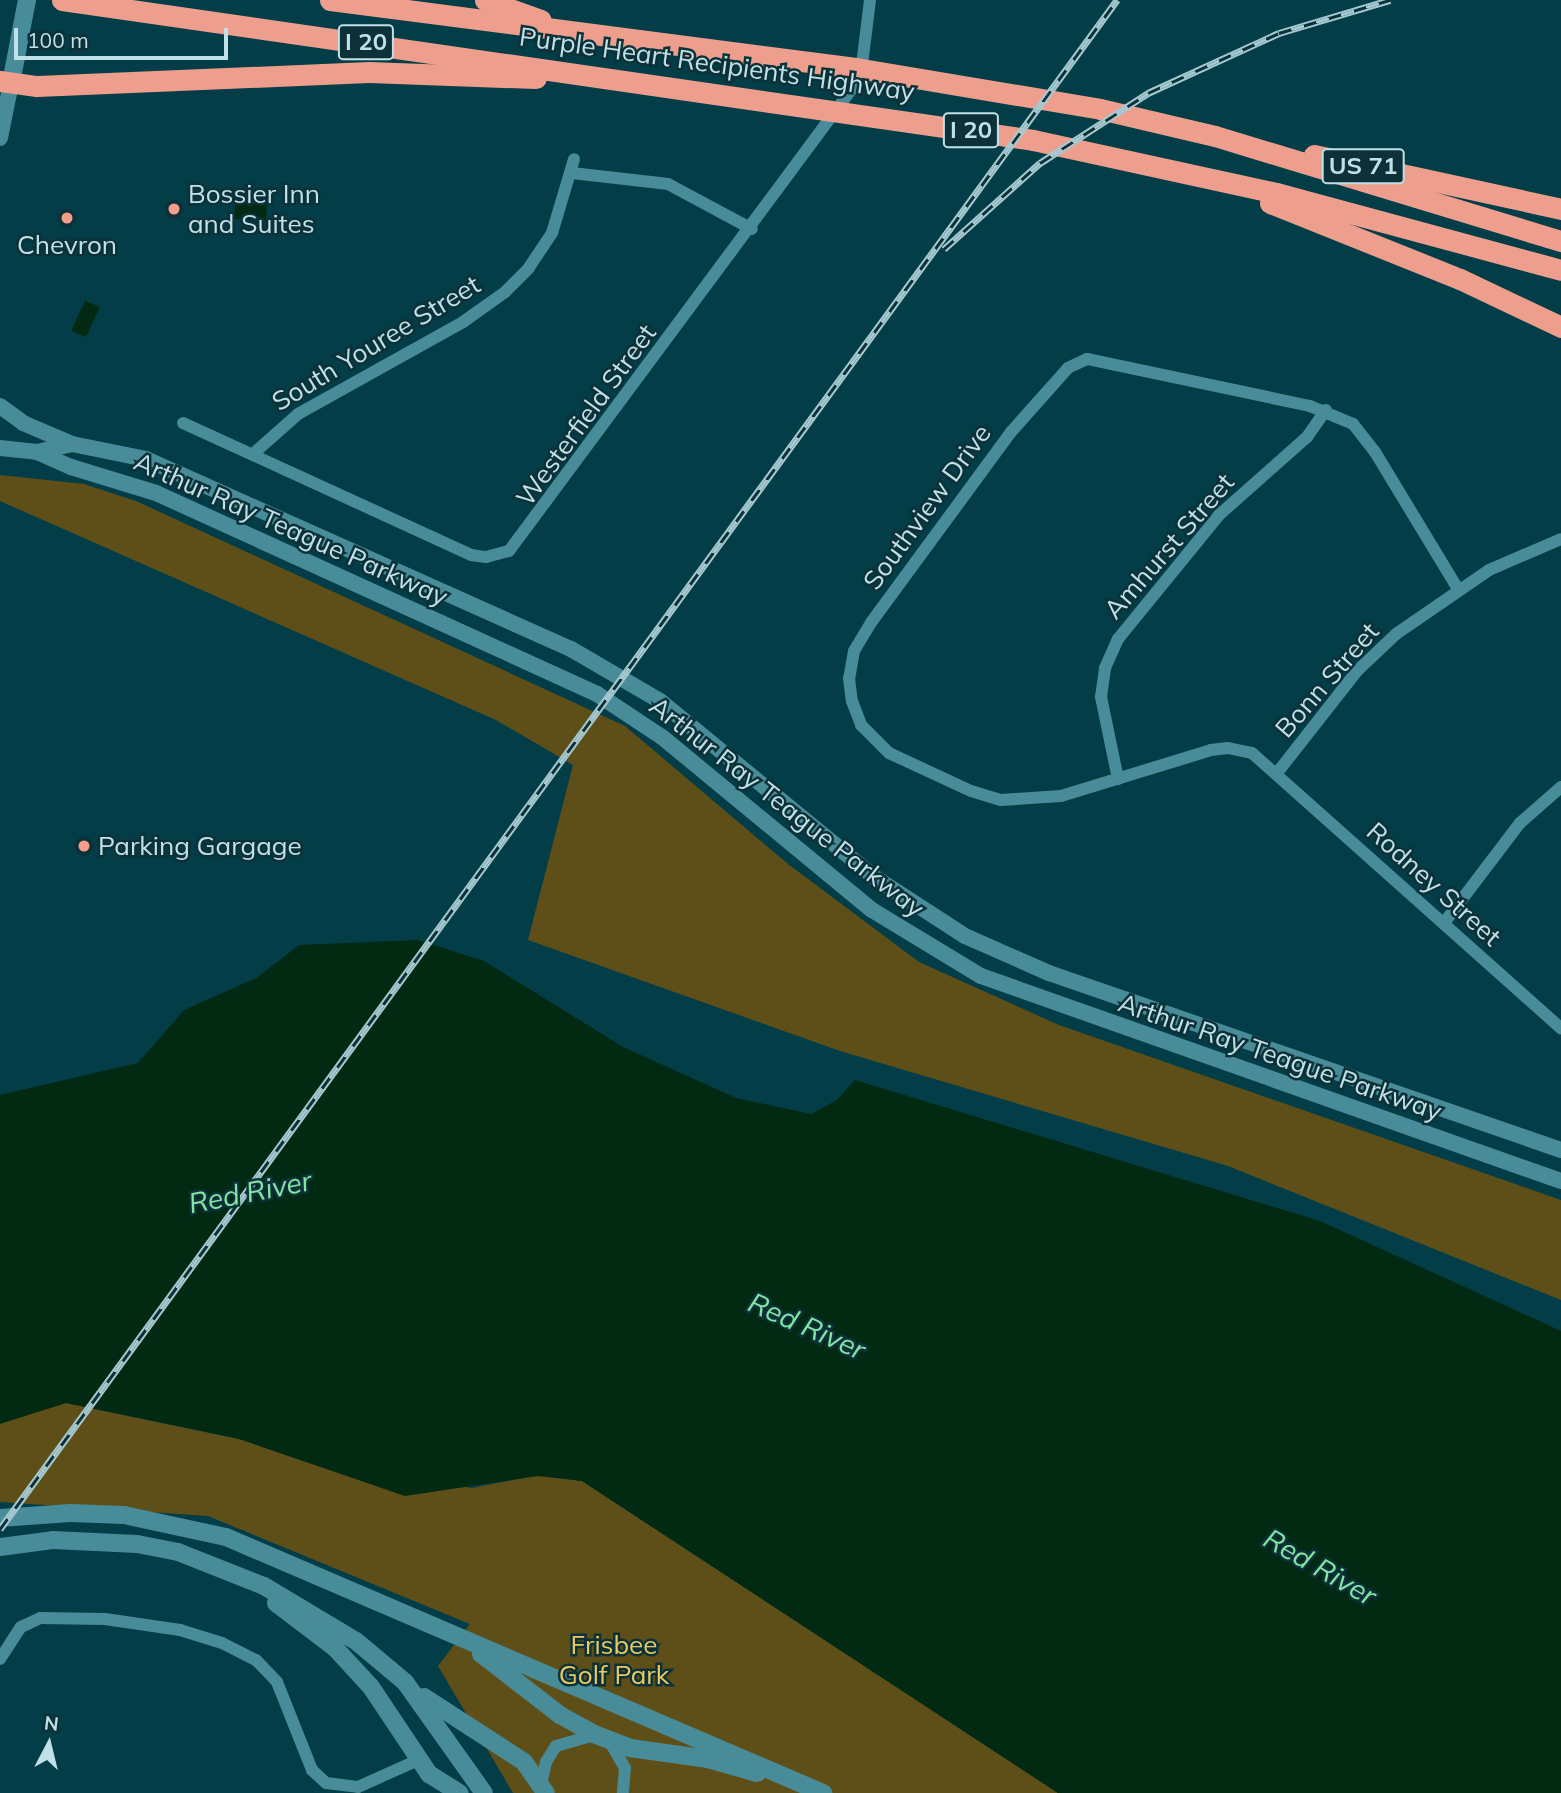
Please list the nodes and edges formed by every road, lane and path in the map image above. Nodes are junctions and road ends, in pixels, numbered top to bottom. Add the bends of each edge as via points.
1 (27, 0) edge
2 (62, 0) edge
3 (330, 0) edge
4 (485, 0) edge
5 (870, 0) edge
6 (576, 34) junction
7 (6, 82) edge
8 (640, 83) junction
9 (1215, 136) junction
10 (0, 138) edge
11 (575, 159) dead end
12 (572, 173) junction
13 (1203, 177) junction
14 (1510, 199) junction
15 (1561, 209) edge
16 (1561, 214) edge
17 (752, 229) junction
18 (1561, 242) edge
19 (1561, 270) edge
20 (1561, 327) edge
21 (0, 406) edge
22 (1326, 410) junction
23 (183, 423) dead end
24 (72, 444) junction
25 (0, 449) edge
26 (37, 452) junction
27 (253, 454) junction
28 (1561, 539) edge
29 (1458, 589) junction
30 (1277, 773) junction
31 (1118, 779) junction
32 (1561, 787) edge
33 (1444, 923) junction
34 (1561, 1028) edge
35 (1561, 1150) edge
36 (1561, 1181) edge
37 (0, 1518) edge
38 (0, 1547) edge
39 (207, 1561) junction
40 (376, 1598) junction
41 (0, 1659) edge
42 (405, 1682) junction
43 (600, 1737) junction
44 (418, 1760) junction
45 (544, 1789) edge
46 (459, 1793) edge
47 (484, 1793) edge
48 (623, 1793) edge
49 (817, 1793) edge
50 (823, 1793) edge

1 - 7 main road
2 - 8 highway, Purple Heart Recipients Highway / I 20
3 - 6 highway, Purple Heart Recipients Highway / I 20
4 - 6 highway
5 - 17 street, Westerfield Street via 863,60 855,85
6 - 9 highway, Purple Heart Recipients Highway / I 20 via 967,84
7 - 8 highway via 37,86 369,72
7 - 10 street
8 - 13 highway, Purple Heart Recipients Highway / I 20 via 1021,138
9 - 14 highway, US 71
9 - 18 highway, Purple Heart Recipients Highway / I 20
11 - 12 street, South Youree Street
12 - 17 street via 668,184
12 - 27 street, South Youree Street via 548,240 528,269 498,298 298,414
13 - 19 highway, Purple Heart Recipients Highway / I 20
13 - 20 highway via 1425,264
14 - 15 highway
14 - 16 highway, US 71
17 - 27 street, Westerfield Street via 522,539 502,555 471,555
21 - 24 street via 23,423
22 - 29 street, Southview Drive via 1364,435
22 - 31 street, Amhurst Street via 1312,432 1237,496 1200,536 1113,647 1101,697
22 - 31 street, Southview Drive via 1109,362 1077,362 1011,432 861,638 851,665 852,701 861,725 890,753 1001,800 1044,799
23 - 27 street, Westerfield Street
24 - 26 street, Arthur Ray Teague Parkway
24 - 35 street, Arthur Ray Teague Parkway via 159,464 602,665 677,713 889,888 1007,957
25 - 26 street, Arthur Ray Teague Parkway
26 - 36 street, Arthur Ray Teague Parkway via 156,493 597,694 662,737 861,902 981,976
28 - 29 street, Bonn Street
29 - 30 street, Bonn Street via 1396,634 1357,671
30 - 31 street, Southview Drive via 1252,753 1228,748
30 - 33 street, Rodney Street
32 - 33 street via 1520,823
33 - 34 street, Rodney Street
37 - 40 main road via 97,1513 174,1522 226,1536
38 - 39 main road via 53,1540 109,1541
39 - 42 main road via 244,1575 323,1619
39 - 44 main road via 263,1594 335,1648 371,1687
40 - 43 main road via 498,1665 559,1715
40 - 50 main road
41 - 44 street via 21,1627 40,1618 106,1619 180,1630 256,1660 277,1682 312,1770 326,1783 358,1787
42 - 45 main road via 524,1762
42 - 47 main road
43 - 45 street via 556,1746 546,1762
43 - 48 street via 625,1768
43 - 49 main road via 630,1748 718,1762
44 - 46 main road

